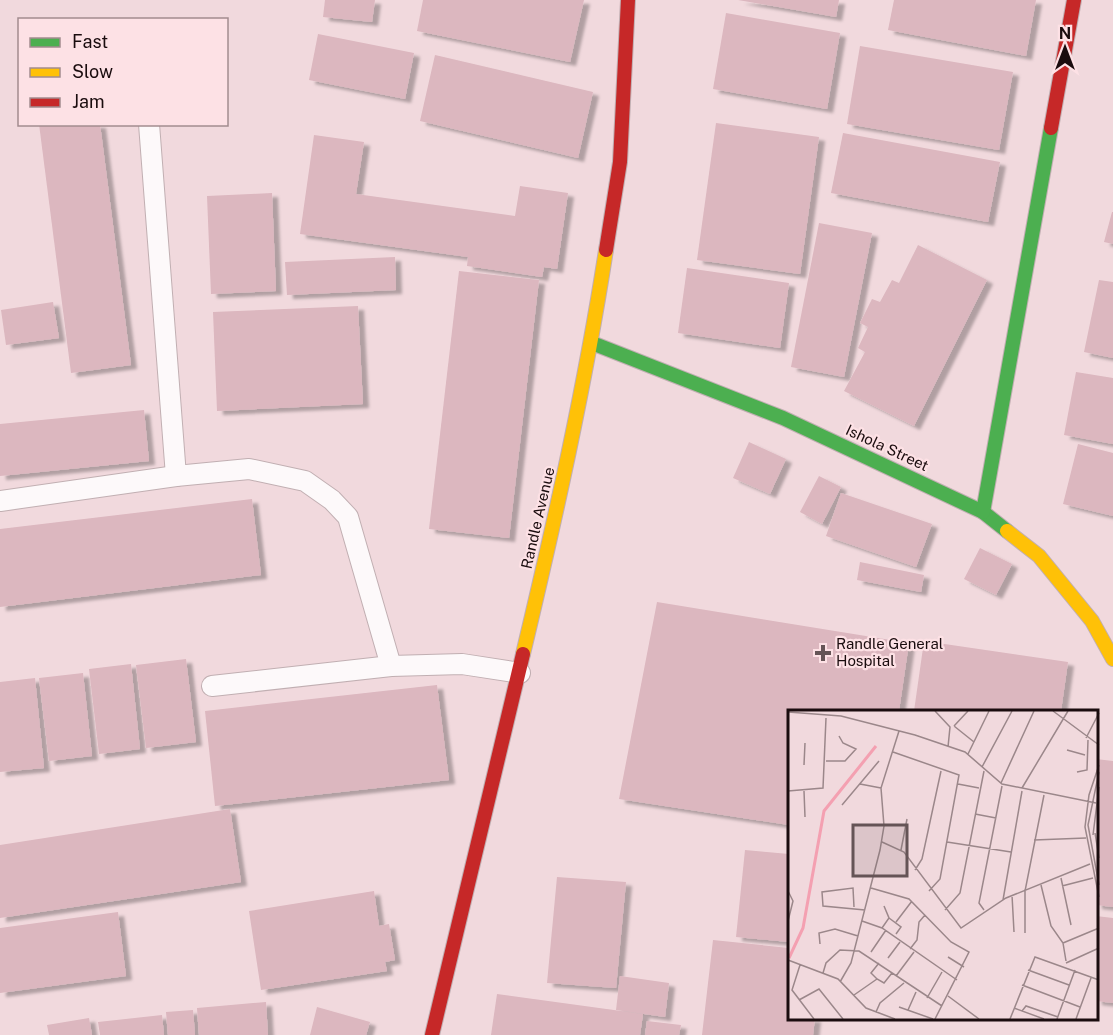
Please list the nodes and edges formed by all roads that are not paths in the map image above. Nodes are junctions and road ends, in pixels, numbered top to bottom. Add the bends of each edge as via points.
1 (628, 0) edge
2 (1074, 0) edge
3 (149, 126) edge
4 (592, 343) junction
5 (177, 476) junction
6 (0, 501) edge
7 (983, 512) junction
8 (1113, 658) edge
9 (391, 666) junction
10 (520, 673) junction
11 (212, 686) dead end
12 (432, 1035) edge

1 - 4 street, Randle Avenue via 620,162
2 - 7 street
3 - 5 lane
4 - 7 street, Ishola Street via 783,418
4 - 10 street, Randle Avenue
5 - 6 lane
5 - 9 lane via 249,469 304,481 332,500 348,517
7 - 8 street, Ishola Street via 1039,556 1092,621
9 - 10 lane via 462,664
9 - 11 lane
10 - 12 street, Randle Avenue

